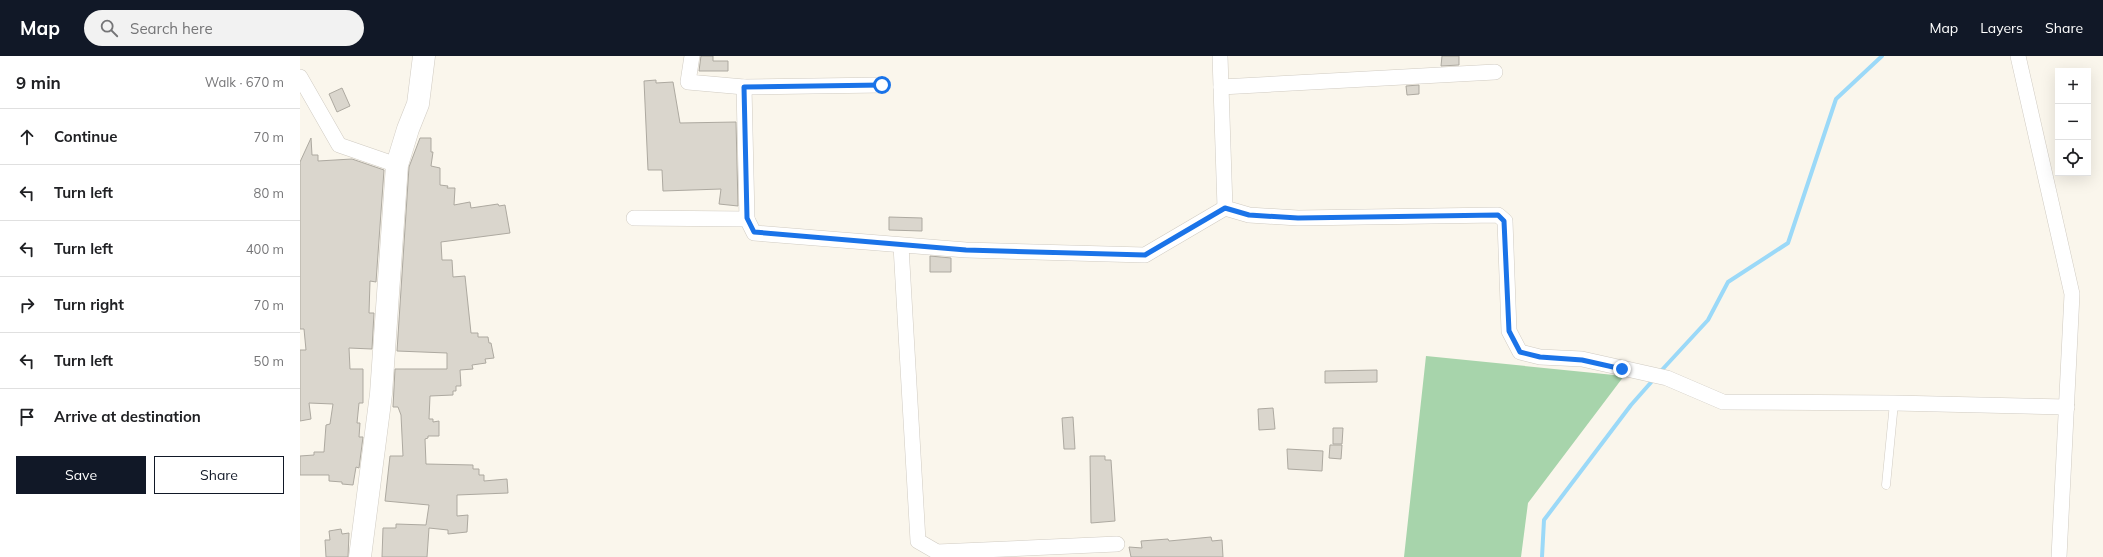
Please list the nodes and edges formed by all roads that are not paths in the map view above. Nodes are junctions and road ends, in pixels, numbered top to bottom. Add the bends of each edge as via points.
1 (424, 56) edge
2 (692, 56) edge
3 (1220, 56) edge
4 (2018, 56) edge
5 (1495, 72) dead end
6 (300, 77) edge
7 (882, 85) dead end
8 (744, 87) junction
9 (1221, 87) junction
10 (397, 164) junction
11 (1225, 208) junction
12 (634, 218) dead end
13 (747, 218) junction
14 (901, 246) junction
15 (1894, 403) junction
16 (2067, 407) junction
17 (1886, 486) dead end
18 (1117, 544) dead end
19 (360, 557) edge
20 (2059, 557) edge

1 - 10 street via 418,104
2 - 8 street via 688,82
3 - 9 street
4 - 16 street via 2072,294
5 - 9 street
6 - 10 street via 339,145
7 - 8 street
8 - 13 street
9 - 11 street
10 - 19 street via 381,394
11 - 14 street via 1145,255
11 - 15 street via 1249,215 1298,218 1498,215 1504,221 1509,331 1520,352 1540,357 1582,360 1667,378 1723,402
12 - 13 street
13 - 14 street via 754,232
14 - 18 street via 918,541 937,552
15 - 16 street
15 - 17 lane
16 - 20 street

